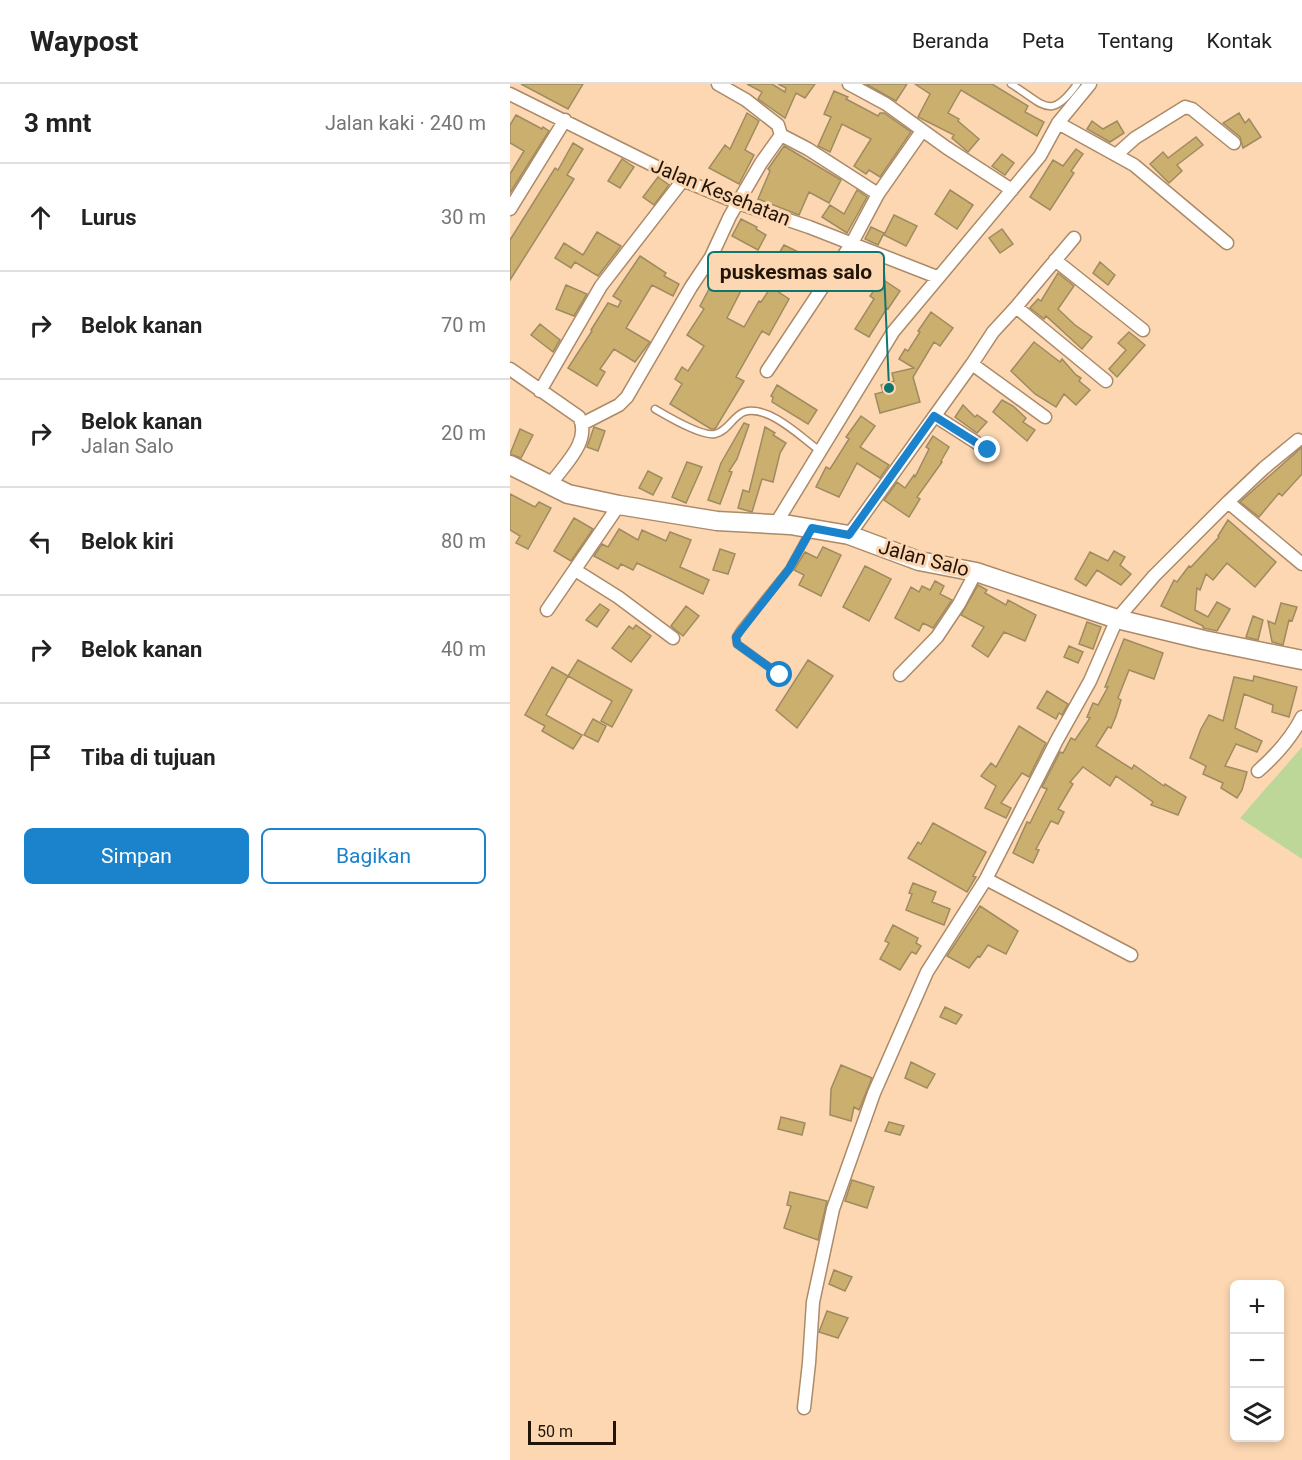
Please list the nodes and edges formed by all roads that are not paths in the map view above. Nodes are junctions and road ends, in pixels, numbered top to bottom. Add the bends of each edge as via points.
1 (718, 84) edge
2 (849, 84) edge
3 (1011, 84) edge
4 (1077, 84) edge
5 (1090, 84) edge
6 (511, 97) edge
7 (566, 120) junction
8 (1059, 123) junction
9 (922, 131) junction
10 (781, 135) junction
11 (1234, 143) dead end
12 (1116, 155) junction
13 (683, 180) junction
14 (1012, 190) junction
15 (878, 194) junction
16 (738, 203) junction
17 (510, 209) edge
18 (1074, 238) dead end
19 (852, 243) junction
20 (1227, 243) dead end
21 (1055, 260) junction
22 (937, 277) junction
23 (1016, 307) junction
24 (1143, 330) dead end
25 (972, 364) junction
26 (510, 369) edge
27 (767, 371) dead end
28 (1106, 381) dead end
29 (540, 391) junction
30 (655, 409) dead end
31 (934, 416) junction
32 (1044, 417) dead end
33 (582, 423) junction
34 (1298, 440) dead end
35 (988, 450) dead end
36 (820, 452) junction
37 (510, 465) edge
38 (550, 485) junction
39 (1228, 502) junction
40 (619, 506) junction
41 (775, 525) junction
42 (812, 528) junction
43 (849, 535) junction
44 (1302, 564) edge
45 (575, 570) junction
46 (976, 572) junction
47 (547, 610) dead end
48 (1117, 619) junction
49 (674, 638) dead end
50 (1302, 660) edge
51 (780, 675) dead end
52 (900, 675) dead end
53 (1302, 717) edge
54 (1258, 771) dead end
55 (986, 879) junction
56 (1131, 955) dead end
57 (804, 1408) dead end

1 - 10 street via 778,125
2 - 9 street
3 - 4 lane via 1049,107 1056,107
5 - 8 street
6 - 7 street, Jalan Kesehatan
7 - 13 street, Jalan Kesehatan
7 - 17 street
8 - 12 street
8 - 14 street via 1040,156
9 - 14 street
9 - 15 street
10 - 15 street
10 - 16 street
11 - 12 street via 1185,107 1135,138
12 - 20 street via 1146,174
13 - 16 street, Jalan Kesehatan
13 - 29 street via 601,286
14 - 22 street
15 - 19 street
16 - 19 street, Jalan Kesehatan
16 - 33 street via 627,397
18 - 21 street
19 - 22 street, Jalan Kesehatan
19 - 27 street
21 - 23 street
21 - 24 street
22 - 36 street via 893,332
23 - 25 street
23 - 28 street
25 - 31 street
25 - 32 street
26 - 29 street
29 - 33 street
30 - 36 lane via 709,434 727,428 742,412 755,411 778,419
31 - 35 street
31 - 43 street
33 - 38 street via 582,439
34 - 39 street
36 - 41 street
37 - 38 street, Jalan Salo
38 - 40 street, Jalan Salo via 568,494
39 - 44 street
39 - 48 street
40 - 41 street, Jalan Salo via 717,521
40 - 45 street
41 - 42 street, Jalan Salo
42 - 43 street, Jalan Salo
42 - 51 lane via 789,569 736,637 737,644
43 - 46 street, Jalan Salo via 919,561
45 - 47 street
45 - 49 street
46 - 48 street, Jalan Salo
46 - 52 street via 938,637
48 - 50 street, Jalan Salo
48 - 55 street via 1090,681
53 - 54 street
55 - 56 street
55 - 57 street via 927,972 874,1093 832,1209 813,1302

